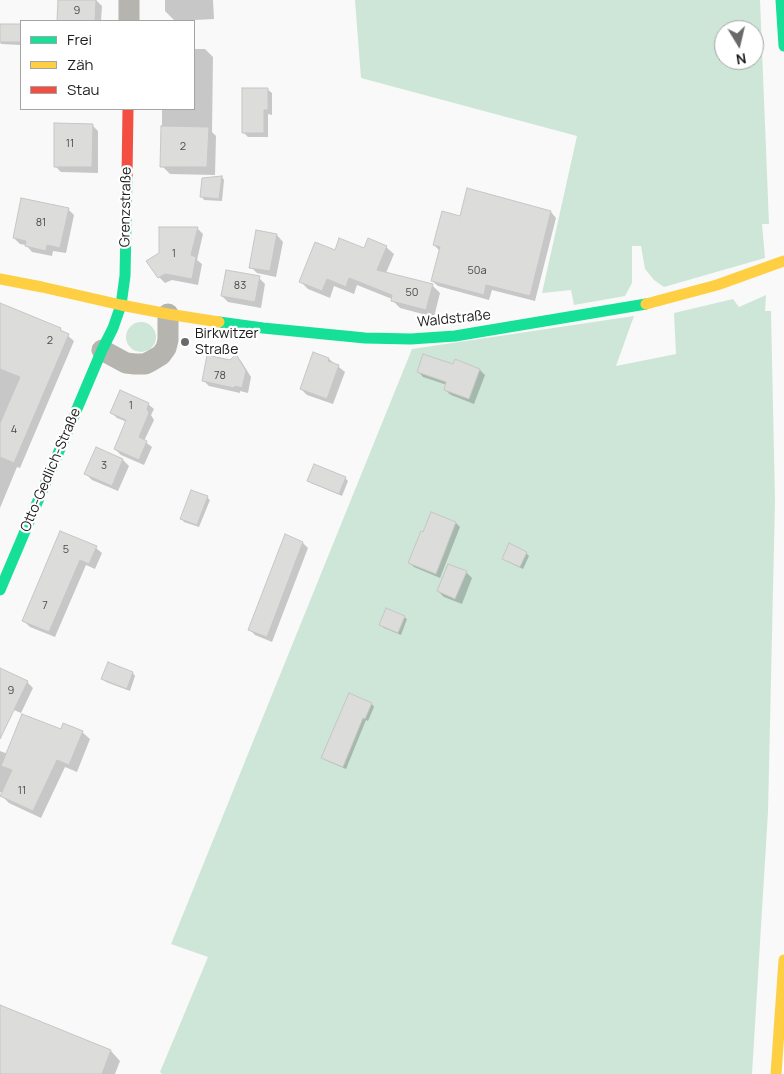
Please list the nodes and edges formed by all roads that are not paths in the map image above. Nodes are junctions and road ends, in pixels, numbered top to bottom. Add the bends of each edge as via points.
1 (129, 0) edge
2 (781, 0) edge
3 (129, 20) edge
4 (784, 46) edge
5 (128, 110) edge
6 (784, 261) edge
7 (0, 279) edge
8 (121, 305) junction
9 (168, 314) junction
10 (102, 350) junction
11 (0, 590) edge
12 (784, 960) edge
13 (776, 1074) edge

1 - 3 street
2 - 4 main road
5 - 8 main road, Grenzstraße
6 - 9 main road, Waldstraße via 717,285 637,306 455,336 365,338 262,328
7 - 8 main road
8 - 9 main road, Waldstraße
8 - 10 main road, Otto-Gedlich-Straße
9 - 10 street via 166,348 151,362 126,363
10 - 11 main road, Otto-Gedlich-Straße
12 - 13 main road

